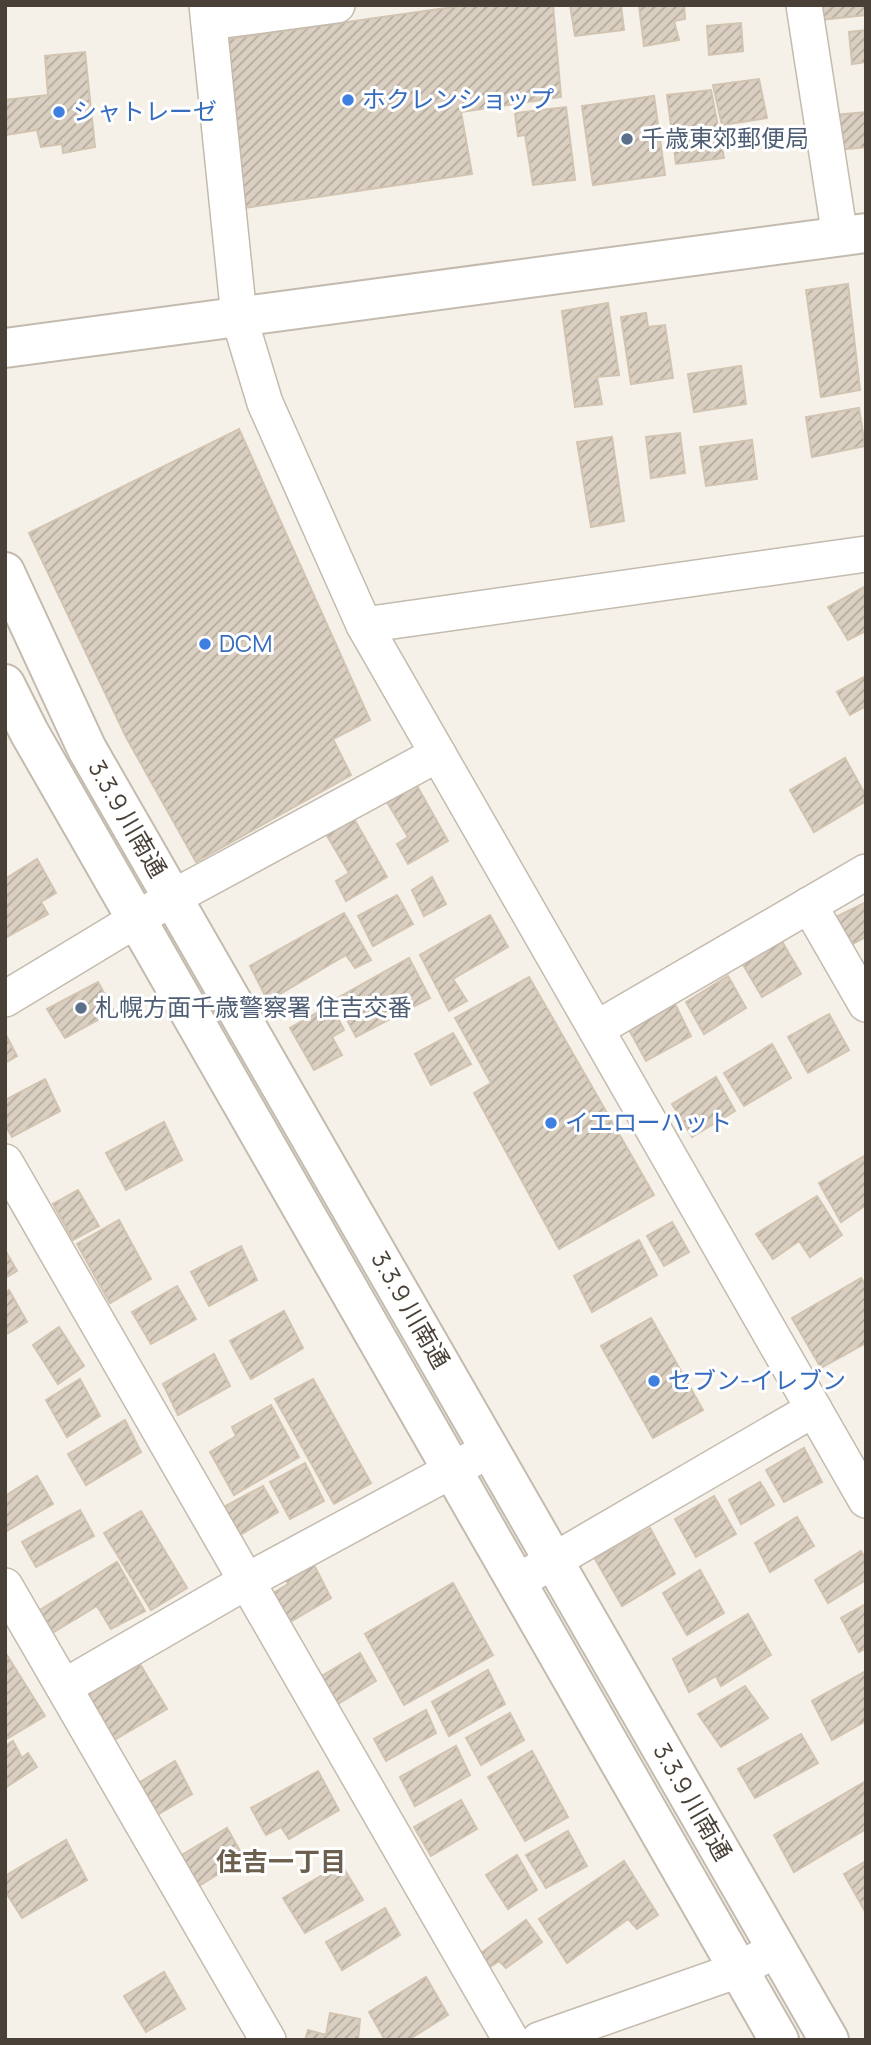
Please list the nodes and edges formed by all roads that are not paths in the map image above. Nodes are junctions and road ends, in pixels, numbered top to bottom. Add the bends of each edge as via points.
1 (337, 5) edge
2 (804, 5) edge
3 (208, 14) edge
4 (853, 235) edge
5 (239, 317) junction
6 (5, 348) edge
7 (866, 554) edge
8 (5, 572) edge
9 (364, 625) junction
10 (5, 684) edge
11 (438, 754) junction
12 (866, 872) edge
13 (172, 898) junction
14 (809, 905) junction
15 (136, 919) junction
16 (5, 999) edge
17 (866, 1004) edge
18 (596, 1029) junction
19 (5, 1162) edge
20 (814, 1409) junction
21 (491, 1449) junction
22 (453, 1471) junction
23 (866, 1500) edge
24 (554, 1560) junction
25 (247, 1581) junction
26 (517, 1582) junction
27 (5, 1586) edge
28 (64, 1687) junction
29 (777, 1949) junction
30 (738, 1970) junction
31 (268, 2040) edge
32 (511, 2040) edge
33 (538, 2040) edge
34 (779, 2040) edge
35 (829, 2040) edge

1 - 3 street
2 - 4 street
3 - 5 street
4 - 5 street
5 - 6 street
5 - 9 street via 265,403
7 - 9 street
8 - 13 street, 3.3.9 川南通 via 87,749
9 - 11 street
10 - 15 street, 3.3.9 川南通
11 - 13 street
11 - 18 street
12 - 14 street
13 - 15 street
13 - 21 street, 3.3.9 川南通
14 - 17 street
14 - 18 street
15 - 16 street
15 - 22 street, 3.3.9 川南通
18 - 20 street
19 - 25 street
20 - 23 street
20 - 24 street
21 - 22 street
21 - 24 street, 3.3.9 川南通
22 - 25 street
22 - 26 street, 3.3.9 川南通
24 - 26 street
24 - 29 street, 3.3.9 川南通
25 - 28 street
25 - 32 street
26 - 30 street, 3.3.9 川南通
27 - 28 street
28 - 31 street
29 - 30 street
29 - 35 street, 3.3.9 川南通
30 - 33 street
30 - 34 street, 3.3.9 川南通

